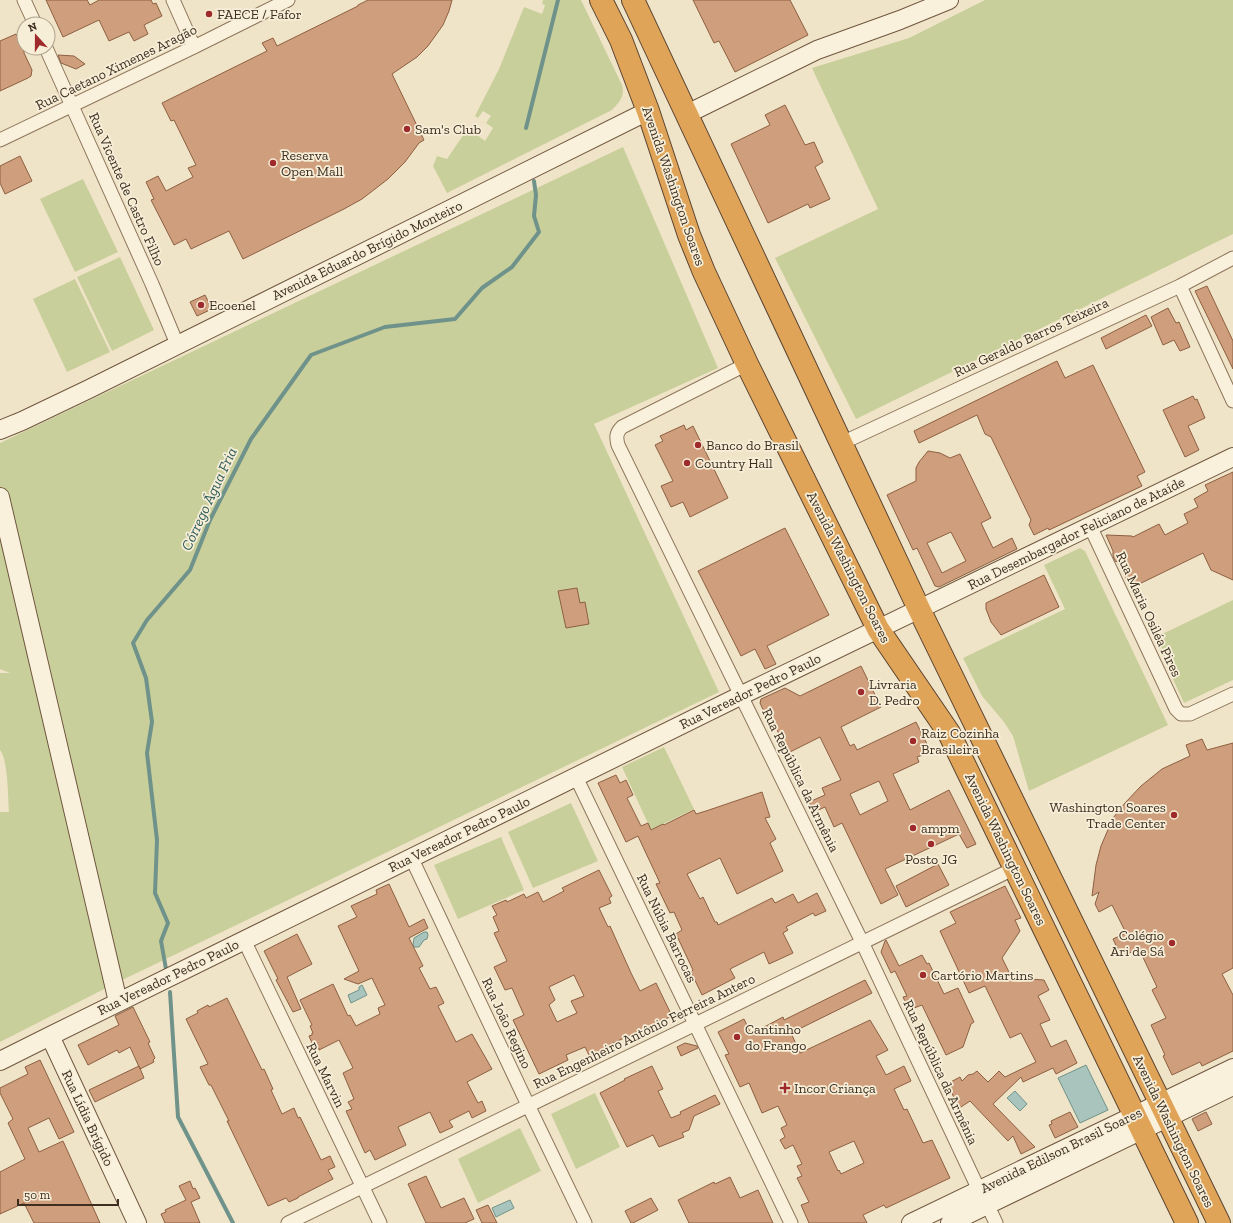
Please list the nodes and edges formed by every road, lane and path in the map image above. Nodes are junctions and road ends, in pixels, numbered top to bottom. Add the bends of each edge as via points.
1 (24, 0) edge
2 (173, 0) edge
3 (288, 0) edge
4 (601, 0) edge
5 (633, 0) edge
6 (949, 0) edge
7 (31, 16) edge
8 (194, 47) junction
9 (50, 56) edge
10 (72, 106) junction
11 (648, 111) junction
12 (687, 114) junction
13 (0, 140) edge
14 (1233, 258) edge
15 (1180, 286) junction
16 (177, 344) junction
17 (748, 364) junction
18 (1233, 401) edge
19 (0, 430) edge
20 (842, 444) junction
21 (1233, 457) edge
22 (0, 497) edge
23 (1090, 526) junction
24 (919, 609) junction
25 (878, 629) junction
26 (1233, 694) edge
27 (742, 695) junction
28 (576, 777) junction
29 (411, 857) junction
30 (1016, 868) junction
31 (244, 940) junction
32 (862, 942) junction
33 (118, 1002) junction
34 (695, 1024) junction
35 (50, 1036) junction
36 (0, 1062) edge
37 (1233, 1068) edge
38 (1233, 1086) edge
39 (528, 1105) junction
40 (1164, 1110) junction
41 (1138, 1122) junction
42 (362, 1186) junction
43 (983, 1197) junction
44 (137, 1223) edge
45 (288, 1223) edge
46 (380, 1223) edge
47 (586, 1223) edge
48 (791, 1223) edge
49 (912, 1223) edge
50 (950, 1223) edge
51 (996, 1223) edge
52 (1187, 1223) edge
53 (1219, 1223) edge

1 - 7 street
2 - 8 street
3 - 8 street, Rua Caetano Ximenes Aragão
4 - 11 highway, Avenida Washington Soares via 621,40
5 - 12 highway, Avenida Washington Soares
6 - 12 street via 817,50
8 - 10 street, Rua Caetano Ximenes Aragão
9 - 10 street, Rua Vicente de Castro Filho
10 - 13 street, Rua Caetano Ximenes Aragão
10 - 16 street, Rua Vicente de Castro Filho
11 - 16 street, Avenida Eduardo Brígido Monteiro
11 - 17 highway, Avenida Washington Soares via 688,235
12 - 20 highway, Avenida Washington Soares
14 - 15 street, Rua Geraldo Barros Teixeira
15 - 18 street
15 - 20 street, Rua Geraldo Barros Teixeira
16 - 19 street, Avenida Eduardo Brígido Monteiro
17 - 25 highway, Avenida Washington Soares
17 - 27 street, Rua República da Armênia via 622,427 616,438
20 - 24 highway, Avenida Washington Soares
21 - 23 street, Rua Desembargador Feliciano de Ataíde
22 - 33 street
23 - 24 street, Rua Desembargador Feliciano de Ataíde
23 - 26 street, Rua Maria Osiléa Pires via 1176,709 1181,714 1190,714
24 - 25 street, Rua Vereador Pedro Paulo
24 - 40 highway, Avenida Washington Soares
25 - 27 street, Rua Vereador Pedro Paulo
25 - 30 highway, Avenida Washington Soares via 949,733
27 - 28 street, Rua Vereador Pedro Paulo
27 - 32 street, Rua República da Armênia
28 - 29 street, Rua Vereador Pedro Paulo
28 - 34 street, Rua Núbia Barrocas
29 - 31 street, Rua Vereador Pedro Paulo
29 - 39 street, Rua João Regino
30 - 32 street, Rua Engenheiro Antônio Ferreira Antero
30 - 41 highway, Avenida Washington Soares
31 - 33 street, Rua Vereador Pedro Paulo
31 - 42 street, Rua Marvin
32 - 34 street, Rua Engenheiro Antônio Ferreira Antero
32 - 43 street, Rua República da Armênia
33 - 35 street, Rua Vereador Pedro Paulo
34 - 39 street, Rua Engenheiro Antônio Ferreira Antero
34 - 48 street, Rua Núbia Barrocas
35 - 36 street, Rua Vereador Pedro Paulo
35 - 44 street, Rua Lídia Brígido
37 - 40 street, Avenida Edilson Brasil Soares
38 - 40 street, Avenida Edilson Brasil Soares
39 - 42 street, Rua Engenheiro Antônio Ferreira Antero
39 - 47 street, Rua João Regino
40 - 41 street, Avenida Edilson Brasil Soares
40 - 53 highway, Avenida Washington Soares
41 - 43 street, Avenida Edilson Brasil Soares
41 - 52 highway, Avenida Washington Soares
42 - 45 street, Rua Engenheiro Antônio Ferreira Antero
42 - 46 street, Rua Marvin
43 - 49 street, Avenida Edilson Brasil Soares
43 - 50 street, Avenida Edilson Brasil Soares
43 - 51 street, Rua República da Armênia

